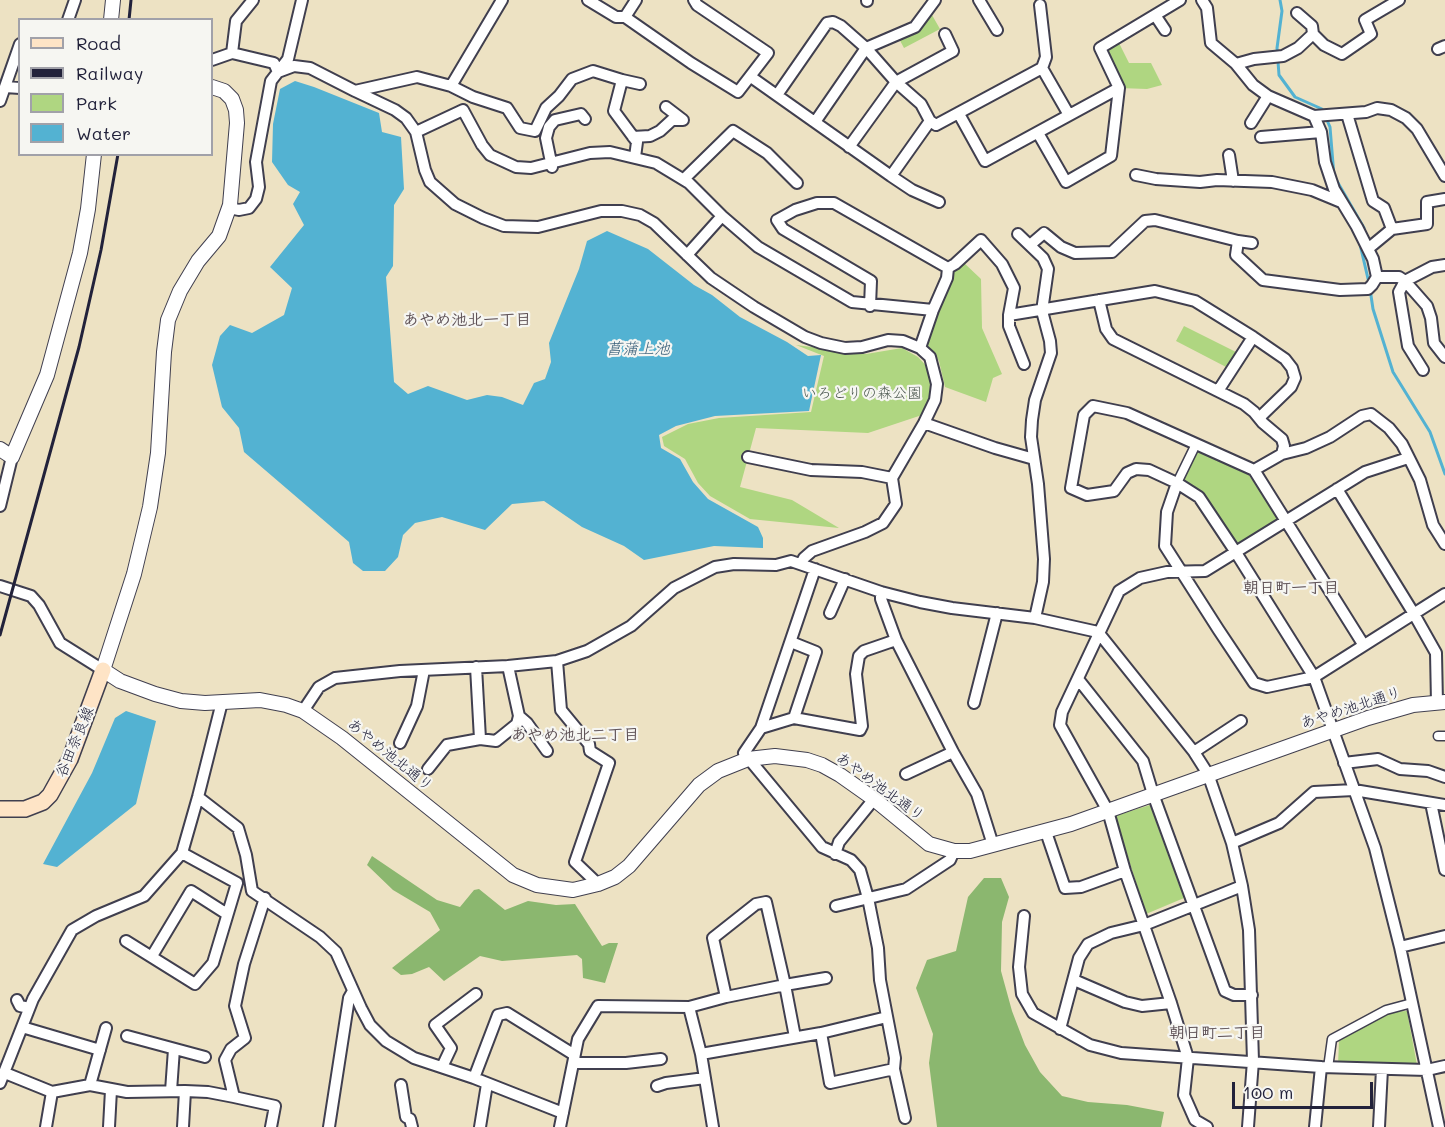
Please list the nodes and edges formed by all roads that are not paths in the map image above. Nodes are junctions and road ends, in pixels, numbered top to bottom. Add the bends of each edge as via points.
1 (75, 0) edge
2 (113, 0) edge
3 (253, 0) edge
4 (302, 0) edge
5 (502, 0) edge
6 (588, 0) edge
7 (636, 0) edge
8 (694, 0) edge
9 (935, 0) edge
10 (979, 0) edge
11 (1180, 0) edge
12 (1202, 0) edge
13 (1399, 0) edge
14 (1040, 5) dead end
15 (1297, 13) dead end
16 (1155, 15) junction
17 (625, 17) junction
18 (69, 18) edge
19 (111, 18) edge
20 (997, 30) dead end
21 (1165, 30) dead end
22 (945, 34) dead end
23 (1313, 34) junction
24 (866, 48) junction
25 (18, 50) edge
26 (232, 53) junction
27 (213, 60) edge
28 (1236, 64) junction
29 (1042, 68) junction
30 (278, 72) junction
31 (751, 77) junction
32 (622, 80) junction
33 (897, 82) junction
34 (640, 84) dead end
35 (451, 86) junction
36 (5, 87) junction
37 (213, 87) edge
38 (18, 88) edge
39 (1119, 88) junction
40 (355, 91) junction
41 (777, 95) junction
42 (1268, 96) junction
43 (0, 101) edge
44 (666, 107) dead end
45 (959, 114) junction
46 (1347, 114) junction
47 (1069, 115) junction
48 (1314, 116) junction
49 (585, 119) dead end
50 (930, 121) junction
51 (815, 122) junction
52 (1251, 123) dead end
53 (416, 132) junction
54 (1321, 132) junction
55 (1038, 133) junction
56 (1262, 136) dead end
57 (633, 137) junction
58 (849, 147) junction
59 (1229, 155) dead end
60 (94, 156) edge
61 (635, 157) junction
62 (551, 166) junction
63 (891, 176) junction
64 (1136, 176) dead end
65 (1445, 176) edge
66 (684, 180) junction
67 (1233, 182) junction
68 (797, 183) dead end
69 (1445, 199) edge
70 (939, 202) dead end
71 (1341, 202) junction
72 (229, 208) junction
73 (722, 216) junction
74 (1392, 229) junction
75 (1018, 234) dead end
76 (1238, 241) junction
77 (1252, 243) dead end
78 (1030, 245) junction
79 (1369, 248) junction
80 (687, 255) junction
81 (1445, 265) edge
82 (948, 268) junction
83 (1377, 277) junction
84 (1405, 281) junction
85 (1099, 300) junction
86 (870, 306) junction
87 (933, 310) junction
88 (1042, 311) junction
89 (1009, 315) junction
90 (1253, 338) junction
91 (920, 348) junction
92 (1445, 357) edge
93 (1024, 364) dead end
94 (1423, 370) dead end
95 (1218, 391) junction
96 (1259, 418) junction
97 (924, 423) junction
98 (1196, 444) junction
99 (0, 449) edge
100 (1282, 454) junction
101 (748, 457) dead end
102 (12, 458) junction
103 (1408, 458) junction
104 (1034, 459) junction
105 (1254, 470) junction
106 (892, 478) junction
107 (1177, 483) junction
108 (1337, 489) junction
109 (0, 506) edge
110 (1288, 521) junction
111 (1445, 544) edge
112 (1235, 550) junction
113 (801, 564) junction
114 (814, 569) junction
115 (1184, 573) junction
116 (844, 579) junction
117 (0, 586) edge
118 (881, 592) junction
119 (1445, 594) edge
120 (830, 613) dead end
121 (997, 613) junction
122 (1414, 614) junction
123 (1035, 618) junction
124 (1098, 632) junction
125 (896, 640) junction
126 (791, 642) junction
127 (1363, 644) junction
128 (557, 661) junction
129 (508, 666) junction
130 (476, 667) junction
131 (103, 670) junction
132 (424, 670) junction
133 (1314, 677) junction
134 (1078, 679) junction
135 (222, 702) junction
136 (1441, 702) edge
137 (974, 703) dead end
138 (303, 711) junction
139 (519, 716) junction
140 (794, 718) junction
141 (1241, 721) dead end
142 (761, 728) junction
143 (1334, 730) junction
144 (480, 739) junction
145 (400, 743) dead end
146 (547, 752) dead end
147 (953, 752) junction
148 (1194, 752) junction
149 (748, 759) junction
150 (1344, 763) junction
151 (428, 770) dead end
152 (906, 774) dead end
153 (1208, 774) junction
154 (1445, 777) edge
155 (1354, 790) junction
156 (1153, 794) junction
157 (198, 797) junction
158 (874, 799) junction
159 (1431, 802) junction
160 (1445, 804) edge
161 (0, 810) edge
162 (1108, 811) junction
163 (1046, 831) junction
164 (1232, 843) junction
165 (993, 845) junction
166 (954, 851) junction
167 (182, 853) junction
168 (835, 854) junction
169 (1445, 870) edge
170 (1125, 871) junction
171 (598, 884) junction
172 (1242, 886) junction
173 (265, 898) junction
174 (868, 898) junction
175 (1193, 905) junction
176 (836, 906) dead end
177 (227, 914) junction
178 (1024, 916) dead end
179 (1144, 925) junction
180 (1445, 936) edge
181 (126, 941) dead end
182 (1400, 947) junction
183 (152, 956) junction
184 (826, 978) dead end
185 (1074, 980) junction
186 (785, 985) junction
187 (353, 991) junction
188 (476, 994) dead end
189 (1252, 995) junction
190 (726, 998) junction
191 (17, 1000) dead end
192 (1171, 1003) junction
193 (1412, 1004) junction
194 (688, 1007) junction
195 (29, 1008) junction
196 (887, 1017) junction
197 (22, 1027) junction
198 (106, 1028) dead end
199 (1060, 1029) junction
200 (821, 1033) junction
201 (127, 1036) dead end
202 (795, 1037) junction
203 (174, 1049) junction
204 (100, 1050) junction
205 (573, 1054) junction
206 (701, 1054) junction
207 (205, 1057) dead end
208 (1188, 1058) junction
209 (661, 1059) dead end
210 (1253, 1061) junction
211 (1445, 1066) edge
212 (442, 1067) junction
213 (1325, 1068) junction
214 (894, 1069) junction
215 (1382, 1069) junction
216 (3, 1070) edge
217 (1427, 1070) junction
218 (474, 1078) junction
219 (705, 1078) junction
220 (487, 1084) junction
221 (90, 1085) junction
222 (401, 1085) dead end
223 (657, 1086) dead end
224 (111, 1090) junction
225 (171, 1091) junction
226 (52, 1092) junction
227 (185, 1092) junction
228 (234, 1097) junction
229 (563, 1113) junction
230 (905, 1118) dead end
231 (46, 1127) edge
232 (109, 1127) edge
233 (183, 1127) edge
234 (271, 1127) edge
235 (329, 1127) edge
236 (412, 1127) edge
237 (480, 1127) edge
238 (560, 1127) edge
239 (713, 1127) edge
240 (1208, 1127) edge
241 (1248, 1127) edge
242 (1315, 1127) edge
243 (1379, 1127) edge
244 (1439, 1127) edge

1 - 18 street
2 - 19 street
3 - 26 street via 236,21
4 - 30 street via 288,59
5 - 35 street
6 - 17 street via 616,17
7 - 17 street
8 - 31 street via 768,53
9 - 24 street via 915,27
10 - 20 street
11 - 16 street
12 - 28 street via 1207,8 1211,43
13 - 23 street via 1365,20 1371,34 1342,54
14 - 29 street via 1046,57
15 - 23 street via 1312,26
16 - 21 street
16 - 39 street via 1100,48
17 - 31 street via 738,92
22 - 33 street via 953,51
23 - 28 street via 1298,48 1278,56
24 - 33 street
24 - 41 street via 841,26 826,23
24 - 51 street
25 - 36 street
26 - 27 street
26 - 30 street via 273,63
28 - 42 street
29 - 45 street
29 - 47 street
30 - 40 street via 294,66 309,68
30 - 72 street via 266,99 256,162 256,199 249,208
31 - 41 street
32 - 34 street
32 - 35 street via 593,71 572,79 546,108 535,131 520,128 507,108
32 - 57 street via 614,111
33 - 50 street via 921,104
33 - 58 street
35 - 40 street via 417,77
36 - 38 street
36 - 43 street
37 - 72 street via 224,91 236,110
39 - 47 street
39 - 55 street via 1111,156 1066,182
40 - 53 street via 395,110
41 - 51 street
42 - 48 street
42 - 52 street
44 - 57 street via 683,120 672,120 650,136
45 - 50 street via 936,125
45 - 55 street via 985,161
46 - 48 street
46 - 65 street via 1377,108 1406,118
46 - 74 street via 1373,201 1384,208
47 - 55 street
48 - 54 street
49 - 62 street via 581,114 555,120 549,127 546,138
50 - 63 street
51 - 58 street
53 - 62 street via 463,110 490,155 516,167
53 - 80 street via 430,182 455,204 483,218 504,226 538,227 601,211 622,211 654,223
54 - 56 street
54 - 71 street via 1325,162
57 - 61 street via 637,142
58 - 63 street
59 - 67 street
60 - 102 street via 86,220 69,298 47,375
61 - 62 street via 590,153
61 - 66 street via 656,163
63 - 70 street
64 - 67 street
66 - 68 street via 733,131 767,153
66 - 73 street
67 - 71 street via 1254,180 1294,185
69 - 74 street via 1427,202 1427,224
71 - 79 street
72 - 131 street via 219,236 198,261 168,320 150,507 134,574
73 - 80 street
73 - 86 street via 772,256 852,302
74 - 79 street
75 - 78 street
76 - 77 street
76 - 78 street via 1155,220 1145,221 1112,252 1075,254 1044,233
76 - 83 street via 1236,255 1263,280 1340,290 1368,289
78 - 88 street via 1048,269
79 - 83 street
80 - 91 street via 727,290 820,344 845,348 888,340
81 - 84 street via 1431,267
82 - 86 street via 834,203 817,203 777,220 783,229 872,281
82 - 87 street
82 - 89 street via 981,240 1002,264 1014,288
83 - 84 street via 1399,277
84 - 92 street via 1427,306 1434,343
84 - 94 street via 1399,292 1408,346
85 - 88 street
85 - 90 street via 1155,291 1171,293 1195,301
85 - 95 street via 1106,329 1113,339
86 - 87 street
87 - 91 street
88 - 89 street
88 - 104 street via 1051,353 1035,400 1031,437
89 - 93 street via 1009,326
90 - 95 street
90 - 96 street via 1285,359 1295,378 1291,387
91 - 97 street via 930,357 938,384
95 - 96 street via 1244,404
96 - 100 street via 1282,439
97 - 104 street
97 - 106 street
98 - 105 street
98 - 107 street
98 - 107 street via 1127,413 1093,406 1084,415 1071,488 1087,495 1114,491 1127,473 1136,469 1149,470
99 - 102 street
100 - 103 street via 1306,448 1371,414 1389,428
100 - 105 street
101 - 106 street via 811,470 862,472
102 - 109 street
103 - 108 street via 1365,472
103 - 111 street via 1420,480 1433,525
104 - 123 street via 1044,559
105 - 110 street
106 - 113 street via 896,504 883,523 812,551
107 - 112 street via 1199,497
107 - 115 street via 1167,512 1165,546
108 - 110 street
108 - 122 street
110 - 112 street
110 - 127 street
112 - 115 street via 1205,571
112 - 133 street
113 - 114 street
113 - 128 street via 791,561 714,567 674,588 631,626 587,651
114 - 116 street
114 - 126 street
115 - 124 street via 1140,578 1119,591
115 - 133 street via 1254,683 1267,687
116 - 118 street
116 - 120 street
117 - 131 street, あやめ池北通り via 26,592 39,605 60,643
118 - 121 street via 952,608
118 - 125 street
119 - 122 street
121 - 123 street
121 - 137 street
122 - 127 street
122 - 136 street via 1436,653
123 - 124 street
124 - 134 street
124 - 148 street
125 - 140 street via 859,656 856,674 860,730
125 - 147 street
126 - 140 street via 816,652
126 - 142 street
127 - 133 street
128 - 129 street
128 - 171 street via 561,710 589,744 590,751 609,763 574,862
129 - 130 street
129 - 139 street
130 - 132 street
130 - 144 street
131 - 135 street, あやめ池北通り via 154,694 181,701
131 - 161 main road, 谷田奈良線 via 70,759 50,795 25,809
132 - 138 street via 334,678 319,687
132 - 145 street via 417,706
133 - 143 street
134 - 156 street via 1143,761
134 - 162 street via 1060,724
135 - 138 street, あやめ池北通り via 273,702
135 - 157 street
136 - 143 street, あやめ池北通り via 1393,710
138 - 171 street, あやめ池北通り via 513,875 559,889
139 - 144 street via 517,724 496,741
139 - 146 street
140 - 142 street
141 - 148 street
142 - 149 street via 744,753
143 - 150 street
143 - 153 street, あやめ池北通り
144 - 151 street via 447,745
147 - 152 street
147 - 165 street via 977,794
148 - 153 street
149 - 158 street, あやめ池北通り via 775,756 807,760
149 - 168 street via 822,848
149 - 171 street, あやめ池北通り via 707,778 629,866
150 - 154 street via 1378,759 1400,769
150 - 155 street
153 - 156 street, あやめ池北通り
153 - 164 street
155 - 159 street
155 - 164 street via 1314,792 1279,824
155 - 182 street via 1375,849
156 - 162 street, あやめ池北通り
156 - 175 street
157 - 167 street
157 - 173 street via 238,828 252,891
158 - 166 street, あやめ池北通り via 929,844
158 - 168 street via 839,842
159 - 160 street
159 - 169 street
162 - 163 street, あやめ池北通り
162 - 170 street
163 - 165 street, あやめ池北通り
163 - 170 street via 1065,888 1081,887
164 - 172 street
165 - 166 street, あやめ池北通り
166 - 174 street via 950,860 906,889
167 - 177 street via 237,883
167 - 195 street via 144,896 72,930
168 - 174 street via 852,860 860,870
170 - 179 street
172 - 175 street
172 - 189 street
173 - 187 street via 336,952
173 - 228 street via 235,1006 245,1038 225,1060
174 - 176 street
174 - 196 street
175 - 179 street
175 - 189 street via 1225,991
177 - 183 street via 191,891
177 - 183 street via 213,963 195,984
178 - 199 street via 1019,967 1022,994 1033,1013
179 - 185 street via 1111,933 1088,944 1079,958
179 - 192 street
180 - 182 street
181 - 183 street
182 - 193 street
184 - 186 street
185 - 192 street via 1125,1002 1142,1006
185 - 199 street
186 - 190 street
186 - 190 street via 766,902 756,904 713,939
186 - 202 street
187 - 212 street via 370,1025 386,1041 414,1058
187 - 235 street
188 - 212 street via 435,1025 451,1048
189 - 210 street
190 - 194 street
191 - 195 street via 20,1006
192 - 208 street
193 - 213 street via 1386,1010 1332,1039
193 - 217 street
194 - 205 street via 598,1005
194 - 206 street
195 - 197 street
196 - 200 street
196 - 214 street
197 - 204 street
197 - 216 street
198 - 204 street
199 - 208 street via 1090,1045 1121,1053
200 - 202 street
200 - 214 street via 830,1083
201 - 203 street
202 - 206 street
203 - 207 street
203 - 225 street
204 - 221 street
205 - 209 street via 576,1063
205 - 218 street via 507,1013 498,1015
205 - 229 street
206 - 219 street
208 - 210 street
208 - 240 street via 1185,1095 1195,1120
210 - 213 street
210 - 241 street
211 - 217 street
212 - 218 street
213 - 215 street
213 - 242 street
214 - 230 street
215 - 217 street
215 - 243 street
216 - 226 street
217 - 244 street
218 - 220 street
219 - 223 street
219 - 239 street
220 - 229 street
220 - 237 street
221 - 224 street
221 - 226 street
222 - 236 street via 406,1116
224 - 225 street
224 - 232 street
225 - 227 street
226 - 231 street
227 - 228 street
227 - 233 street
228 - 234 street via 275,1106
229 - 238 street

